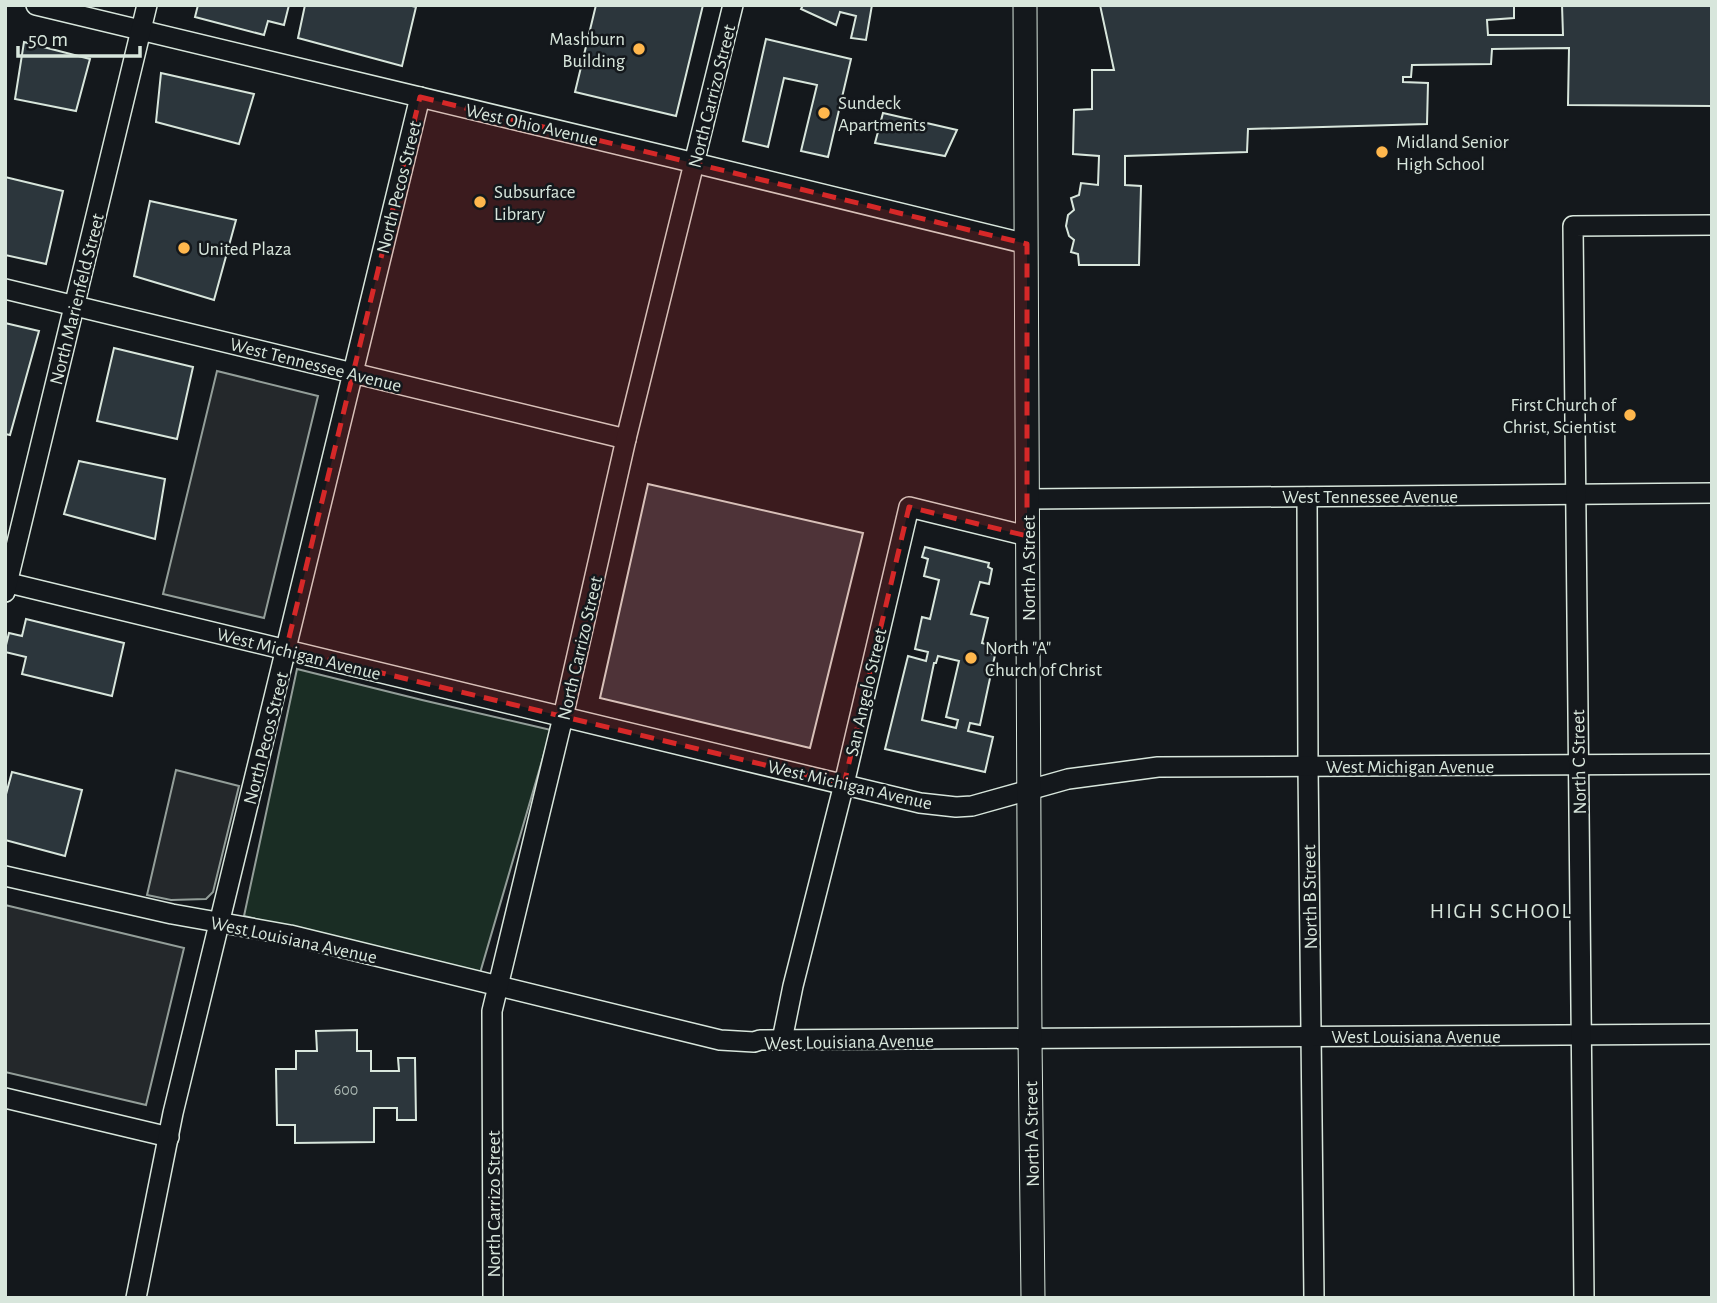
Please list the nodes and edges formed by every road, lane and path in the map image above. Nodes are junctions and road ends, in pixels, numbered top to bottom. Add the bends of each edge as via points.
1 (36, 5) edge
2 (147, 5) edge
3 (733, 5) edge
4 (1025, 5) edge
5 (141, 30) junction
6 (420, 97) junction
7 (695, 163) junction
8 (1712, 225) edge
9 (1027, 244) junction
10 (5, 289) edge
11 (75, 306) junction
12 (353, 373) junction
13 (626, 439) junction
14 (1712, 493) edge
15 (1575, 494) junction
16 (1307, 496) junction
17 (1028, 499) junction
18 (1027, 536) junction
19 (6, 585) edge
20 (286, 650) junction
21 (563, 718) junction
22 (1712, 764) edge
23 (1578, 765) junction
24 (1308, 766) junction
25 (844, 784) junction
26 (1029, 789) junction
27 (5, 876) edge
28 (220, 924) junction
29 (498, 986) junction
30 (1712, 1034) edge
31 (1581, 1035) junction
32 (1311, 1037) junction
33 (1030, 1039) junction
34 (782, 1041) junction
35 (5, 1098) edge
36 (169, 1137) junction
37 (136, 1298) edge
38 (494, 1298) edge
39 (1033, 1298) edge
40 (1314, 1298) edge
41 (1584, 1298) edge

1 - 5 street, West Ohio Avenue
2 - 5 street, North Marienfeld Street
3 - 7 street, North Carrizo Street
4 - 9 main road, North A Street
5 - 6 street, West Ohio Avenue
5 - 11 street, North Marienfeld Street
6 - 7 street, West Ohio Avenue
6 - 12 street, North Pecos Street
7 - 9 street, West Ohio Avenue
7 - 13 street, North Carrizo Street
8 - 15 street, North C Street via 1573,226
9 - 17 main road, North A Street
10 - 11 street, West Tennessee Avenue
11 - 12 street, West Tennessee Avenue
11 - 19 street, North Marienfeld Street
12 - 13 street, West Tennessee Avenue
12 - 20 street, North Pecos Street
13 - 21 street, North Carrizo Street
14 - 15 street, West Tennessee Avenue
15 - 16 street, West Tennessee Avenue
15 - 23 street, North C Street
16 - 17 street, West Tennessee Avenue
16 - 24 street, North B Street
17 - 18 main road, North A Street
18 - 25 street, San Angelo Street via 909,507
18 - 26 main road, North A Street
19 - 20 street, West Michigan Avenue
20 - 21 street, West Michigan Avenue
20 - 28 street, North Pecos Street
21 - 25 street, West Michigan Avenue
21 - 29 street, North Carrizo Street
22 - 23 street, West Michigan Avenue
23 - 24 street, West Michigan Avenue
23 - 31 street, North C Street
24 - 26 street, West Michigan Avenue via 1158,767
24 - 32 street, North B Street
25 - 26 street, West Michigan Avenue via 956,807
25 - 34 street, San Angelo Street
26 - 33 main road, North A Street
27 - 28 street, West Louisiana Avenue
28 - 29 street, West Louisiana Avenue via 290,935
28 - 36 street, North Pecos Street
29 - 34 street, West Louisiana Avenue via 720,1040
29 - 38 street, North Carrizo Street via 492,1011
30 - 31 street, West Louisiana Avenue
31 - 32 street, West Louisiana Avenue
31 - 41 street, North C Street
32 - 33 street, West Louisiana Avenue
32 - 40 street, North B Street
33 - 34 street, West Louisiana Avenue
33 - 39 main road, North A Street
35 - 36 street
36 - 37 street, North Pecos Street

